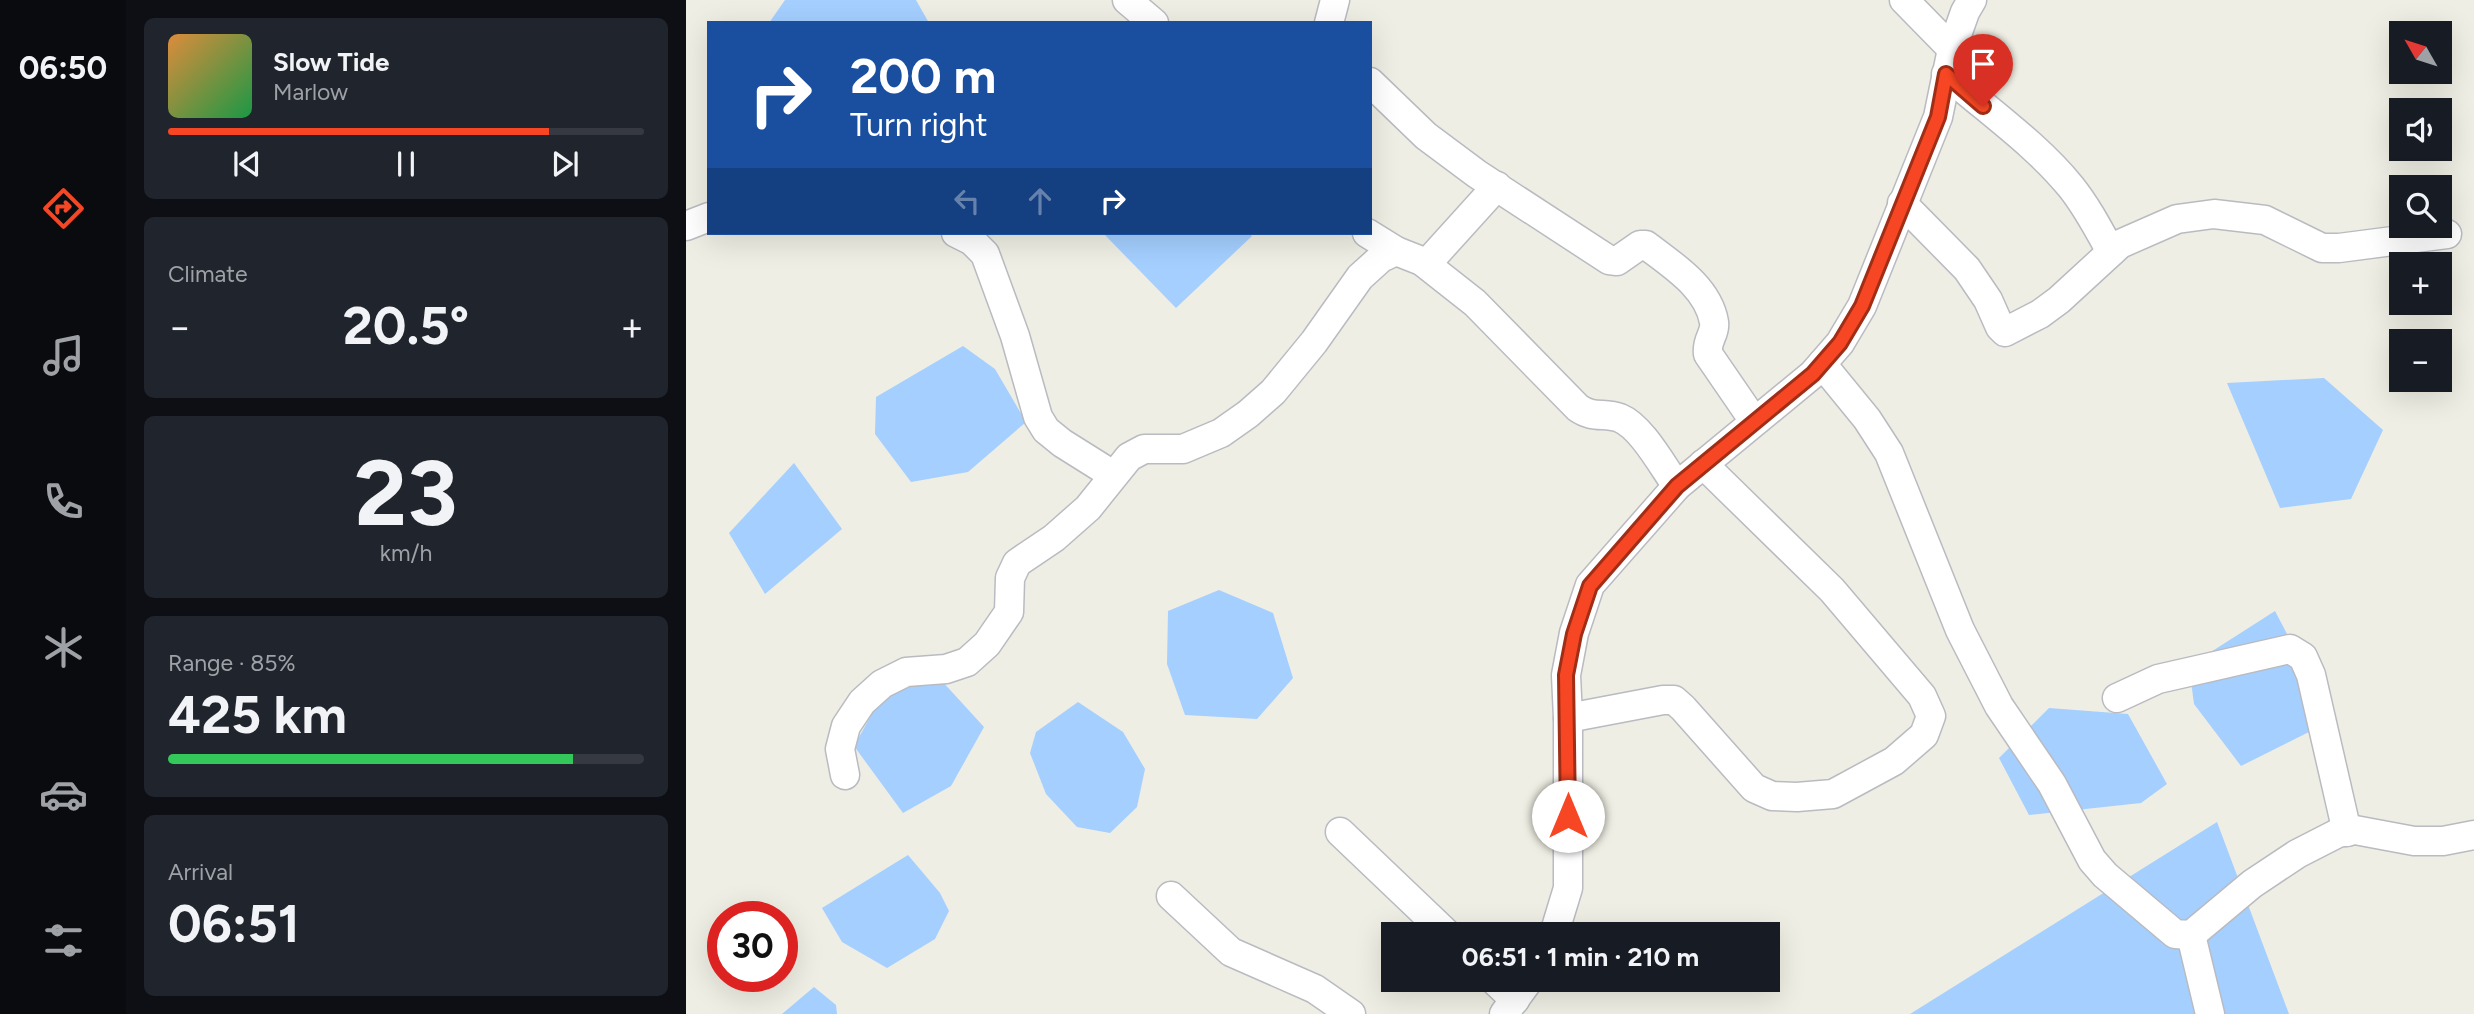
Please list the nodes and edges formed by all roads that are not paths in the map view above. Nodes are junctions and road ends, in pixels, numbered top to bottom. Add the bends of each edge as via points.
1 (1127, 0) edge
2 (1335, 0) edge
3 (1904, 0) edge
4 (1972, 0) edge
5 (1152, 21) edge
6 (1330, 21) edge
7 (1949, 62) junction
8 (1372, 84) edge
9 (1497, 186) junction
10 (1902, 203) junction
11 (707, 219) edge
12 (686, 226) edge
13 (960, 235) edge
14 (1370, 235) edge
15 (2416, 238) edge
16 (1396, 251) junction
17 (2111, 252) junction
18 (1423, 262) junction
19 (1822, 364) junction
20 (1754, 421) junction
21 (1703, 464) junction
22 (1113, 475) junction
23 (1677, 486) junction
24 (2117, 698) dead end
25 (1568, 718) junction
26 (845, 775) dead end
27 (1340, 832) dead end
28 (2347, 832) junction
29 (2474, 835) edge
30 (1171, 896) dead end
31 (1434, 922) edge
32 (1558, 922) edge
33 (2191, 935) junction
34 (1350, 1014) edge
35 (2210, 1014) edge

1 - 5 street
2 - 6 street
3 - 7 street
4 - 7 street
7 - 10 street via 1938,117
7 - 17 street via 2062,178
8 - 9 street via 1426,136
9 - 18 street via 1431,259
9 - 20 street via 1609,260 1618,261 1646,245 1695,285 1714,323 1708,354
10 - 17 street via 1967,269 2005,332 2059,300
10 - 19 street via 1862,306
11 - 12 street
13 - 22 street via 985,254 1042,424 1062,443
14 - 16 street
15 - 17 street via 2322,248 2265,220 2214,214 2177,219
16 - 18 street
16 - 22 street via 1360,278 1314,342 1248,414 1221,433 1183,449 1144,449 1129,457
18 - 23 street via 1475,303 1578,408 1588,415 1625,420 1637,430
19 - 20 street
19 - 33 street via 1889,453 1960,630 1999,706 2053,784 2092,860 2175,934
20 - 21 street
21 - 23 street
21 - 25 street via 1832,590 1922,696 1931,716 1924,735 1894,761 1833,794 1772,796 1754,788 1674,700
22 - 26 street via 1088,508 1017,563 1010,578 1009,612 987,644 967,662 946,669 906,672 882,684 862,702 846,726 840,749
23 - 25 street via 1590,586 1566,675
24 - 28 street via 2182,672 2290,649 2303,657 2311,675
25 - 32 street via 1568,888
27 - 31 street
28 - 29 street via 2414,841
28 - 33 street via 2297,854
30 - 34 street via 1231,952 1315,989
33 - 35 street

